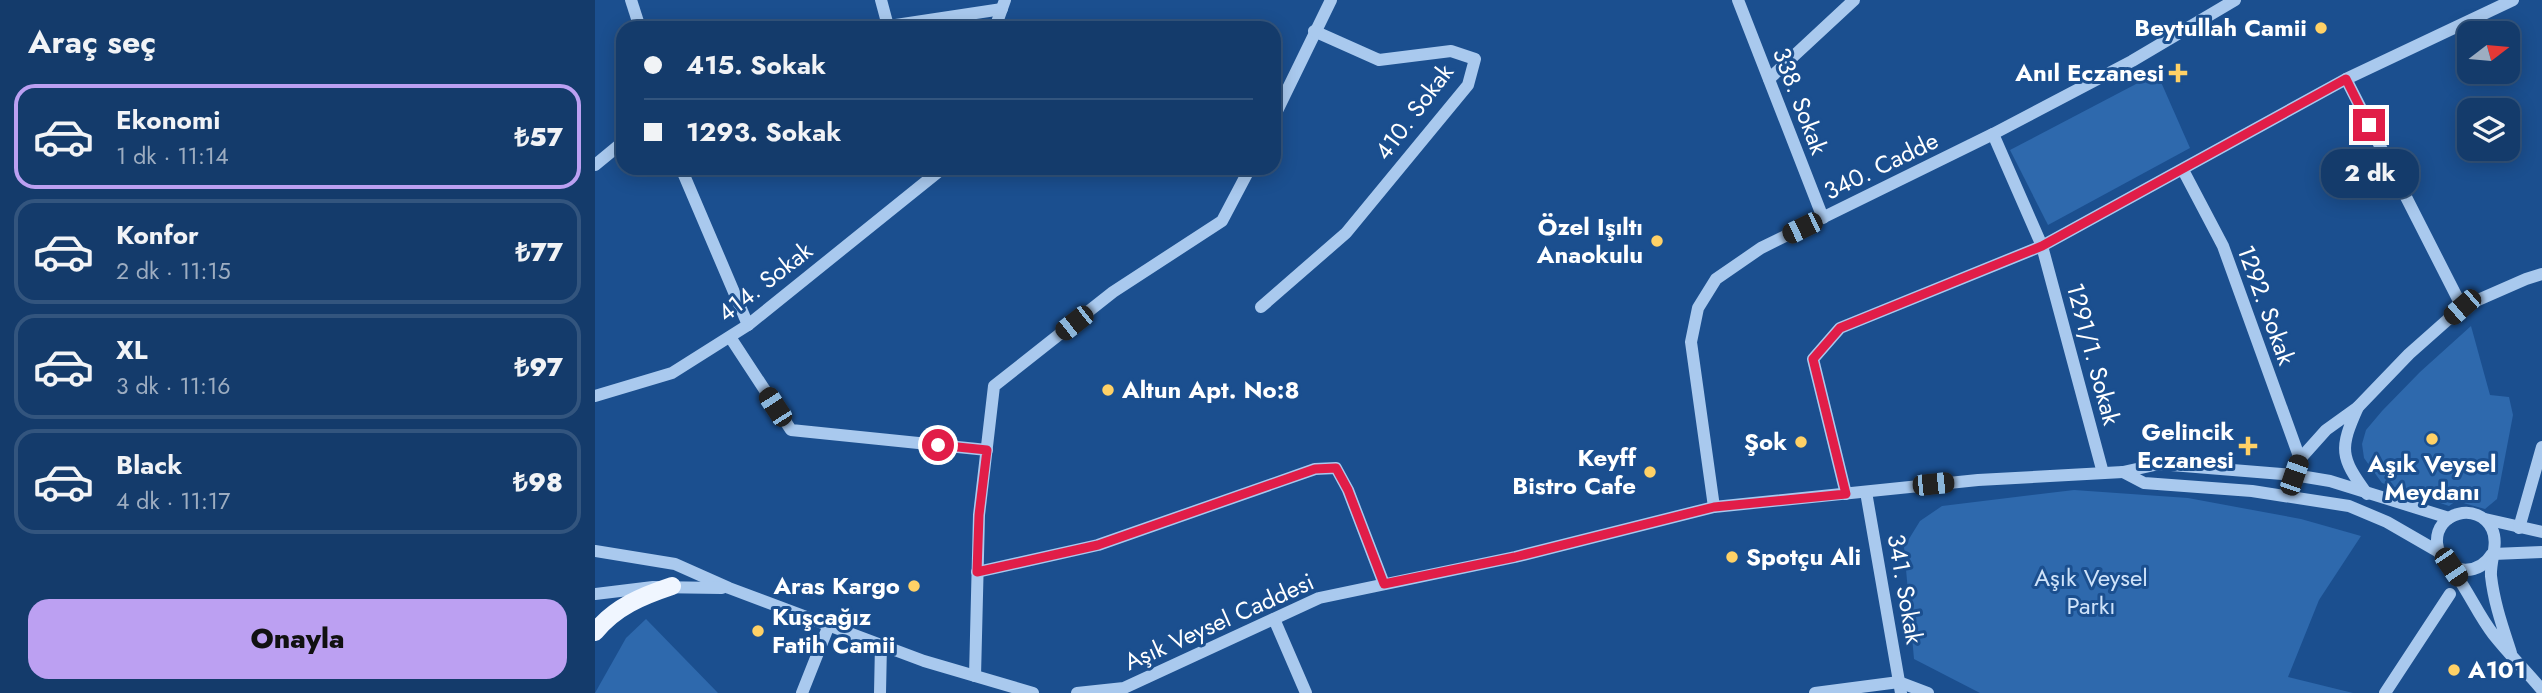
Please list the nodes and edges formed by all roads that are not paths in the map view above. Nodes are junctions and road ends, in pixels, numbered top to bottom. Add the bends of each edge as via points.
1 (631, 0) edge
2 (881, 0) edge
3 (1331, 0) edge
4 (1738, 0) edge
5 (1854, 0) edge
6 (2235, 0) edge
7 (2513, 0) edge
8 (1003, 4) edge
9 (638, 21) edge
10 (882, 21) edge
11 (914, 21) edge
12 (997, 21) edge
13 (1314, 31) junction
14 (1769, 79) junction
15 (2346, 79) junction
16 (1281, 102) edge
17 (1993, 134) junction
18 (616, 148) edge
19 (595, 165) edge
20 (2183, 170) junction
21 (684, 175) edge
22 (934, 175) edge
23 (1246, 175) edge
24 (1823, 218) junction
25 (2042, 246) junction
26 (2542, 274) edge
27 (1261, 307) dead end
28 (2462, 307) junction
29 (748, 326) junction
30 (730, 337) junction
31 (595, 396) edge
32 (2358, 407) junction
33 (2542, 447) edge
34 (987, 450) junction
35 (2300, 459) junction
36 (2123, 472) junction
37 (2103, 473) junction
38 (2294, 475) junction
39 (1866, 492) junction
40 (1846, 494) junction
41 (2367, 494) junction
42 (1714, 507) junction
43 (2449, 518) junction
44 (2485, 519) junction
45 (2519, 528) junction
46 (2542, 532) edge
47 (595, 551) edge
48 (2439, 552) junction
49 (2542, 552) edge
50 (2493, 554) junction
51 (2451, 567) junction
52 (977, 572) junction
53 (1384, 584) junction
54 (672, 586) junction
55 (729, 588) junction
56 (595, 594) edge
57 (2450, 594) dead end
58 (1274, 619) junction
59 (829, 625) junction
60 (595, 632) edge
61 (881, 644) junction
62 (2511, 653) junction
63 (975, 676) junction
64 (1900, 687) edge
65 (2542, 690) edge
66 (802, 693) edge
67 (880, 693) edge
68 (1033, 693) edge
69 (1077, 693) edge
70 (1306, 693) edge
71 (1815, 693) edge
72 (1928, 693) edge
73 (2385, 693) edge

1 - 9 street
2 - 10 street
3 - 13 street
4 - 14 street, 338. Sokak
5 - 14 street
6 - 17 street, 340. Cadde
7 - 15 street
8 - 11 street
8 - 12 street
13 - 16 street
13 - 27 street, 410. Sokak via 1379,60 1451,51 1475,58 1468,85 1346,233
14 - 24 street, 338. Sokak
15 - 20 street
15 - 28 street
17 - 24 street, 340. Cadde
17 - 25 street, 1291/1. Sokak
18 - 19 street
20 - 25 street
20 - 35 street, 1292. Sokak via 2223,246
21 - 29 street
22 - 29 street, 414. Sokak
23 - 34 street via 1222,221 1113,292 994,386
24 - 42 street, 340. Cadde via 1761,248 1716,279 1698,309 1691,342
25 - 37 street, 1291/1. Sokak
25 - 40 street via 1840,328 1813,359
26 - 28 street
28 - 32 street
29 - 30 street, 414. Sokak
30 - 31 street, 414. Sokak via 672,373
30 - 34 street via 791,430
32 - 35 street via 2326,430
32 - 41 street via 2344,437 2346,464
33 - 45 street
34 - 52 street
35 - 38 street
36 - 37 street, Aşık Veysel Caddesi
36 - 38 street, Aşık Veysel Caddesi via 2159,464
36 - 48 street, Aşık Veysel Caddesi via 2144,483 2252,491 2349,506
37 - 39 street, Aşık Veysel Caddesi
38 - 41 street, Aşık Veysel Caddesi
39 - 40 street, Aşık Veysel Caddesi
39 - 64 street, 341. Sokak
40 - 42 street, Aşık Veysel Caddesi
41 - 43 street, Aşık Veysel Caddesi
42 - 53 street, Aşık Veysel Caddesi
43 - 44 street, Aşık Veysel Caddesi via 2467,512
43 - 48 street via 2438,533
44 - 45 street
44 - 50 street, Aşık Veysel Caddesi via 2494,535
45 - 46 street
47 - 55 street via 675,564
48 - 51 street, Aşık Veysel Caddesi
49 - 50 street
50 - 51 street via 2470,571
50 - 62 street, Aşık Veysel Caddesi via 2497,607
51 - 62 street, Aşık Veysel Caddesi via 2492,633
52 - 53 street via 1098,545 1315,469 1336,468
52 - 63 street
53 - 58 street, Aşık Veysel Caddesi via 1319,598
54 - 55 street
54 - 56 street
54 - 60 main road via 640,596
55 - 59 street
57 - 73 street
58 - 69 street, Aşık Veysel Caddesi via 1124,688
58 - 70 street
59 - 61 street
59 - 66 street
61 - 63 street
61 - 67 street
62 - 65 street, Aşık Veysel Caddesi
63 - 68 street
64 - 71 street
64 - 72 street

